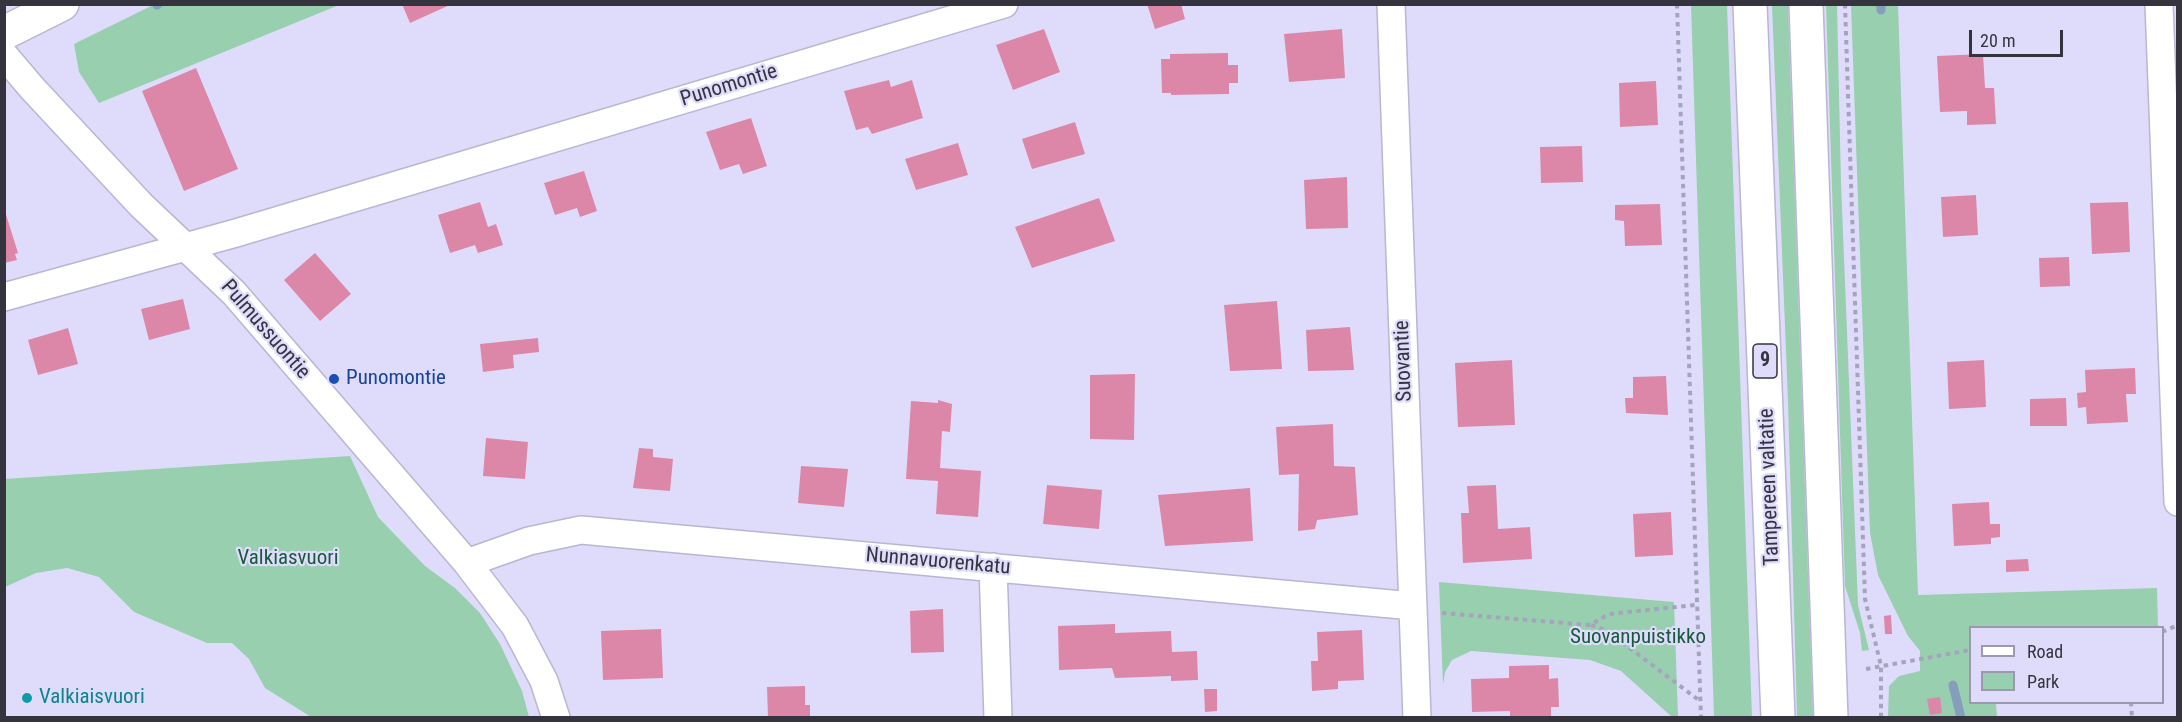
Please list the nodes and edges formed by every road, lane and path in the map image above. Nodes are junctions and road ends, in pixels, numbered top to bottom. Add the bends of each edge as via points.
1 (62, 4) edge
2 (1004, 4) edge
3 (1391, 4) edge
4 (1677, 4) edge
5 (1750, 4) edge
6 (1806, 4) edge
7 (1845, 4) edge
8 (2159, 4) edge
9 (4, 33) edge
10 (4, 55) edge
11 (189, 247) junction
12 (4, 297) edge
13 (2178, 502) edge
14 (467, 562) junction
15 (993, 567) junction
16 (1695, 605) junction
17 (1413, 606) junction
18 (1590, 625) junction
19 (2178, 625) edge
20 (2164, 632) edge
21 (1969, 650) edge
22 (1881, 666) junction
23 (1866, 669) dead end
24 (1700, 701) junction
25 (556, 717) edge
26 (998, 717) edge
27 (1417, 717) edge
28 (1701, 717) edge
29 (1778, 717) edge
30 (1831, 717) edge
31 (1881, 717) edge

1 - 9 main road
2 - 11 street, Punomontie
3 - 17 street, Suovantie
4 - 16 path
5 - 29 main road, Tampereen valtatie / 9
6 - 30 main road
7 - 22 path via 1865,598
8 - 13 street
10 - 11 street, Pulmussuontie via 141,205
11 - 12 street, Punomontie
11 - 14 street, Pulmussuontie via 234,293
14 - 15 street, Nunnavuorenkatu via 529,541 581,530
14 - 25 street, Pulmussuontie via 515,626 544,681
15 - 17 street, Nunnavuorenkatu
15 - 26 street
16 - 18 path via 1609,614
16 - 24 path
17 - 18 path via 1432,612
17 - 27 street, Suovantie
18 - 24 path via 1607,631
19 - 20 path
21 - 22 path
22 - 23 path
22 - 31 path
24 - 28 path

